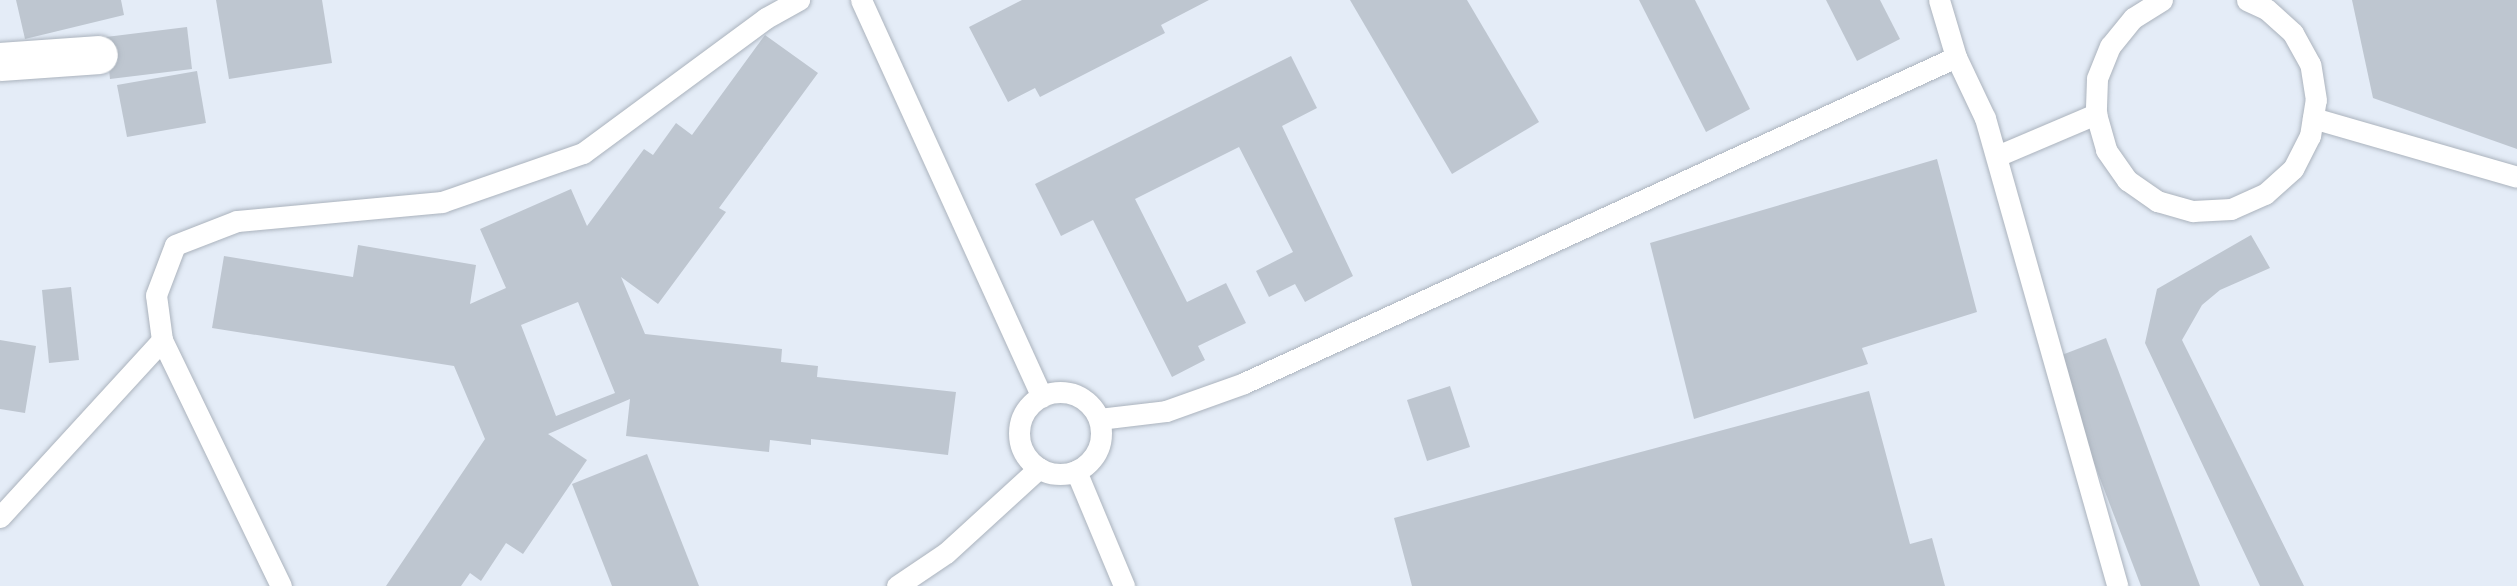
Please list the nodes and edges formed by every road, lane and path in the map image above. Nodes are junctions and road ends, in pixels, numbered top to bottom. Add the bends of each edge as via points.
1 (799, 0) edge
2 (861, 0) edge
3 (1939, 0) edge
4 (2162, 0) edge
5 (2247, 0) edge
6 (99, 55) dead end
7 (1956, 57) junction
8 (0, 62) edge
9 (2095, 114) junction
10 (2313, 118) junction
11 (1997, 156) junction
12 (2517, 177) edge
13 (162, 341) junction
14 (1042, 397) junction
15 (1099, 419) junction
16 (1039, 468) junction
17 (1076, 471) junction
18 (0, 517) edge
19 (281, 586) edge
20 (897, 586) edge
21 (1124, 586) edge
22 (2117, 586) edge

1 - 13 lane via 766,18 583,153 442,202 237,221 175,245 156,295
2 - 14 lane
3 - 7 lane
4 - 9 lane via 2133,18 2110,46 2097,79
5 - 10 lane via 2266,9 2293,33 2310,64 2316,100
6 - 8 street
7 - 11 lane
7 - 15 lane via 1244,383 1166,411
9 - 10 lane via 2106,150 2127,180 2157,201 2193,211 2231,209 2265,194 2293,169 2310,136
9 - 11 lane
10 - 12 lane
11 - 22 lane
13 - 18 lane
13 - 19 lane
14 - 15 lane via 1075,394
14 - 16 lane via 1026,411 1020,435 1022,448
15 - 17 lane via 1097,453
16 - 17 lane via 1064,474
16 - 20 lane via 946,553
17 - 21 lane

